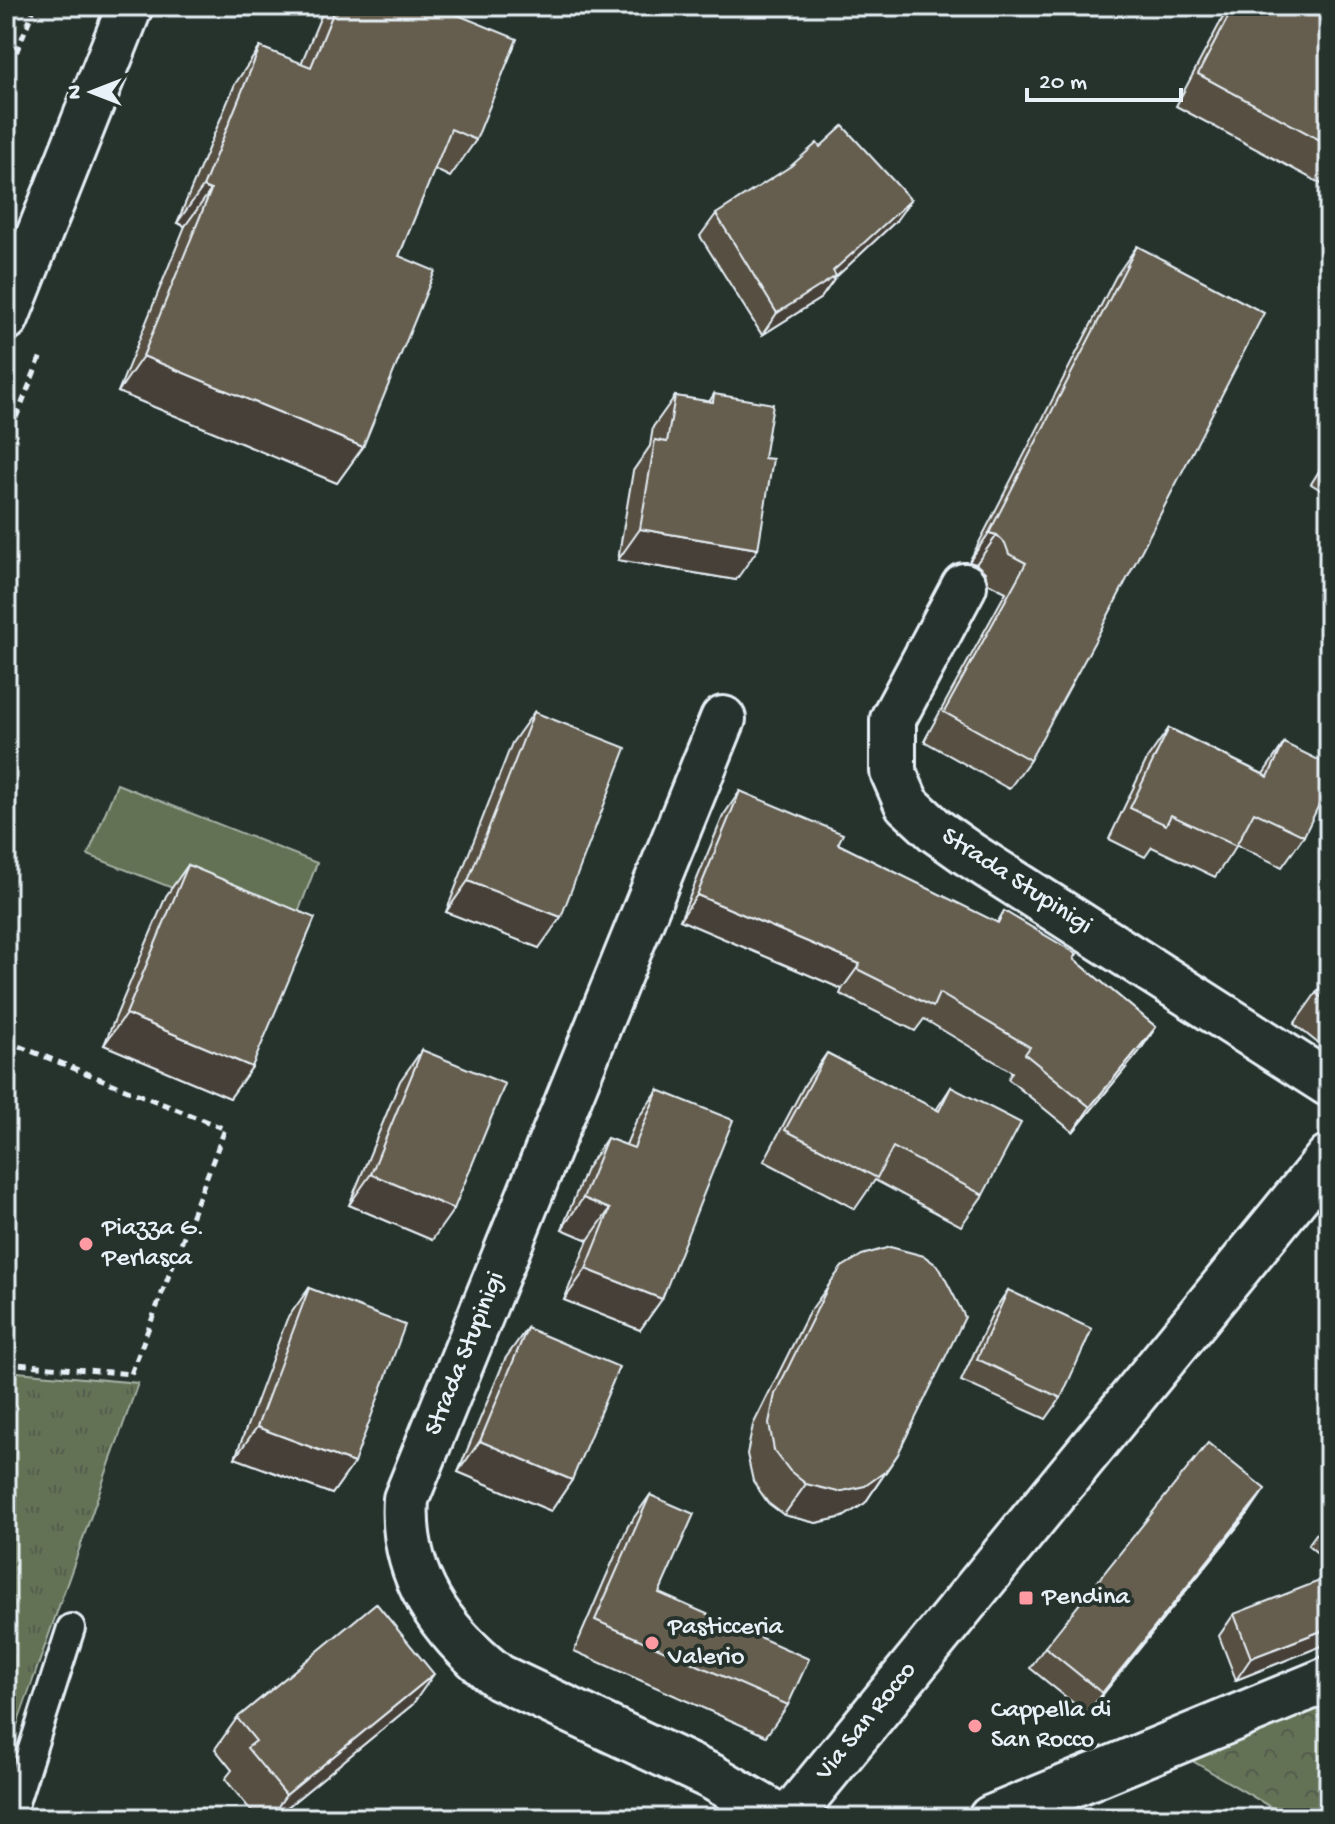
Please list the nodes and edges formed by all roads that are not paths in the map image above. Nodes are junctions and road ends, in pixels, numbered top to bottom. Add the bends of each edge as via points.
1 (130, 6) edge
2 (6, 318) edge
3 (964, 586) dead end
4 (723, 719) dead end
5 (1329, 1084) edge
6 (1329, 1157) edge
7 (71, 1628) dead end
8 (1329, 1679) edge
9 (10, 1818) edge
10 (782, 1818) edge
11 (789, 1818) edge
12 (991, 1818) edge

1 - 2 street
3 - 5 street, Strada Stupinigi via 893,719 893,772 907,804 969,854
4 - 10 street, Strada Stupinigi via 406,1499 404,1526 426,1600 473,1657 499,1677 712,1777
6 - 11 street, Via San Rocco
7 - 9 lane
8 - 12 street

